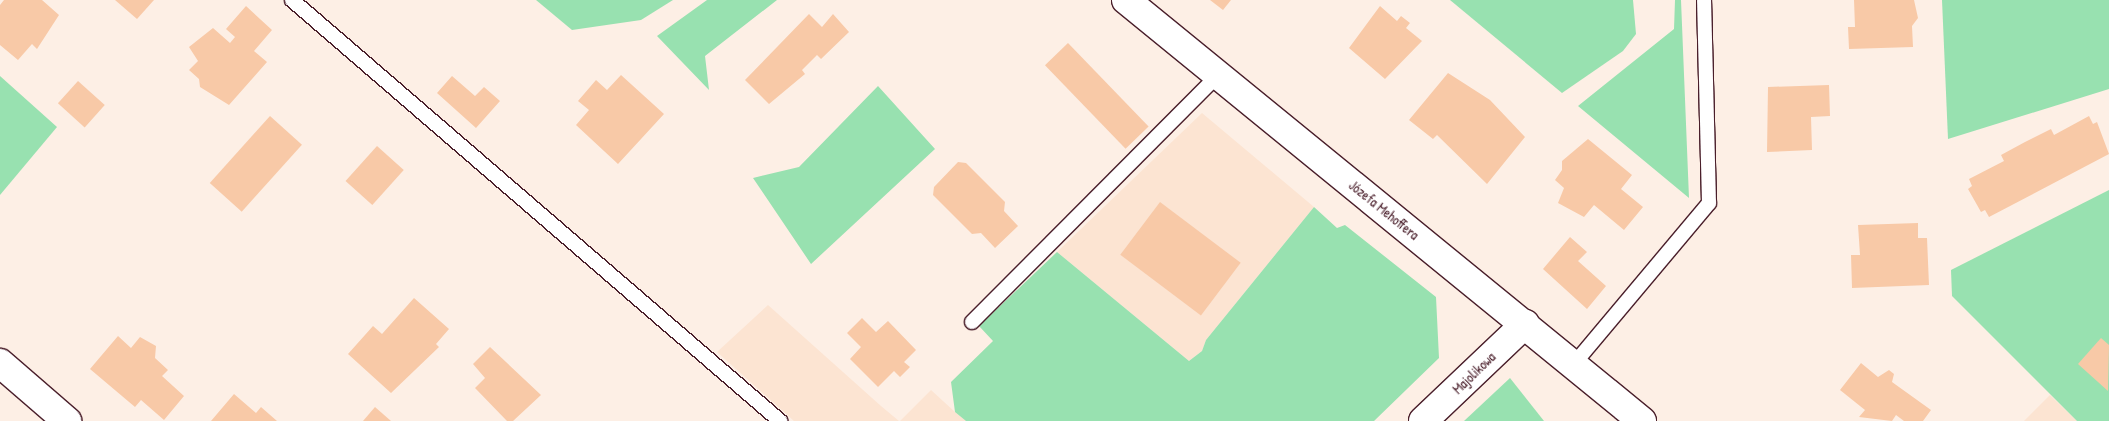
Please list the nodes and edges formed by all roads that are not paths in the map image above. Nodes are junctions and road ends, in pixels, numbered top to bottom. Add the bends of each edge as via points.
1 (292, 0) edge
2 (1126, 0) edge
3 (1704, 0) edge
4 (1218, 75) junction
5 (972, 322) dead end
6 (1525, 324) junction
7 (0, 363) edge
8 (1574, 364) junction
9 (67, 421) edge
10 (780, 421) edge
11 (1423, 421) edge
12 (1642, 421) edge

1 - 10 lane
2 - 4 street, Józefa Mehoffera
3 - 8 lane via 1709,203
4 - 5 lane
4 - 6 street, Józefa Mehoffera
6 - 8 street, Józefa Mehoffera
6 - 11 street, Majolikowa
7 - 9 street
8 - 12 street, Józefa Mehoffera

